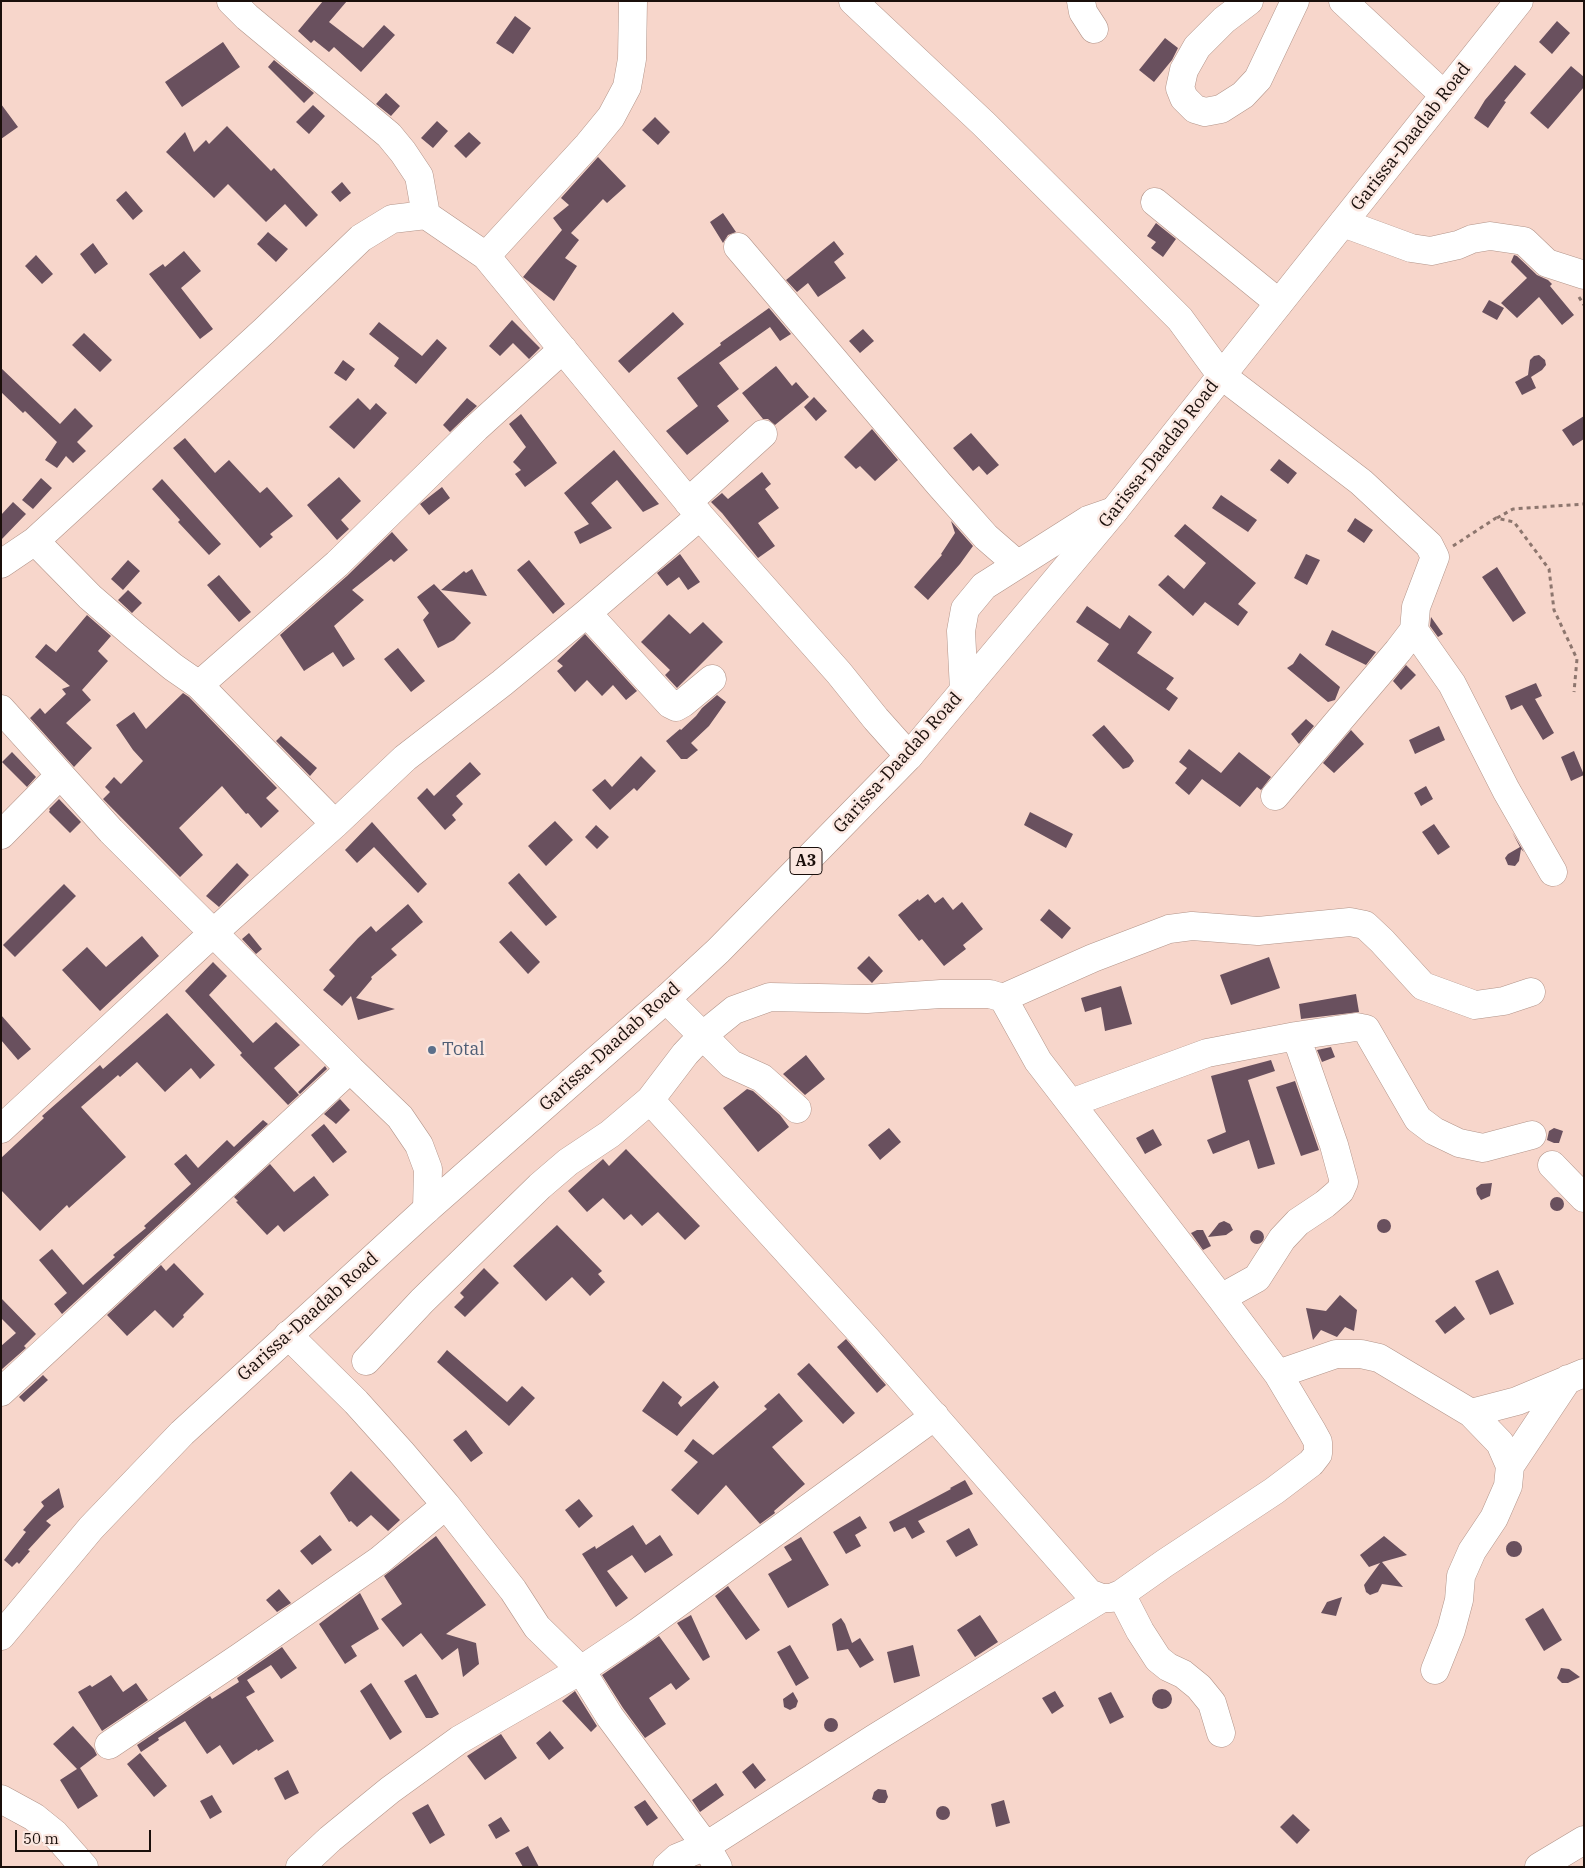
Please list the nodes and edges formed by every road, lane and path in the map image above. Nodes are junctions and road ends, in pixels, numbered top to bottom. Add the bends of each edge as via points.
1 (232, 1) edge
2 (633, 1) edge
3 (853, 1) edge
4 (1081, 1) edge
5 (1249, 1) edge
6 (1295, 1) edge
7 (1343, 1) edge
8 (1519, 1) edge
9 (1094, 29) dead end
10 (1444, 95) junction
11 (1155, 202) dead end
12 (426, 215) junction
13 (1343, 223) junction
14 (738, 247) dead end
15 (486, 256) junction
16 (1584, 275) edge
17 (1279, 303) junction
18 (563, 349) junction
19 (1221, 375) junction
20 (763, 434) dead end
21 (1584, 504) edge
22 (694, 509) junction
23 (1114, 511) junction
24 (1496, 518) junction
25 (35, 541) junction
26 (1435, 557) junction
27 (2, 563) edge
28 (1017, 564) junction
29 (587, 613) junction
30 (1414, 630) junction
31 (712, 679) dead end
32 (198, 684) junction
33 (964, 690) junction
34 (1574, 692) dead end
35 (1, 709) edge
36 (909, 756) junction
37 (60, 774) junction
38 (1275, 796) dead end
39 (335, 824) junction
40 (1, 835) edge
41 (1552, 872) dead end
42 (212, 934) junction
43 (1531, 992) dead end
44 (1003, 998) junction
45 (666, 999) junction
46 (702, 1036) junction
47 (1296, 1036) junction
48 (350, 1070) junction
49 (650, 1100) junction
50 (1071, 1103) junction
51 (797, 1109) dead end
52 (1, 1129) edge
53 (1532, 1135) dead end
54 (1552, 1165) dead end
55 (1584, 1198) edge
56 (427, 1209) junction
57 (1221, 1298) junction
58 (288, 1335) junction
59 (366, 1361) dead end
60 (1278, 1374) junction
61 (1576, 1376) edge
62 (1, 1392) edge
63 (1471, 1412) junction
64 (935, 1416) junction
65 (1510, 1466) junction
66 (446, 1505) junction
67 (1112, 1596) junction
68 (2, 1632) edge
69 (581, 1670) junction
70 (1435, 1670) dead end
71 (1222, 1733) dead end
72 (109, 1745) dead end
73 (1, 1799) edge
74 (1584, 1840) edge
75 (712, 1856) edge
76 (84, 1867) edge
77 (300, 1867) edge
78 (667, 1867) edge
79 (1539, 1867) edge

1 - 12 main road via 389,136 419,176
2 - 15 main road via 632,59 627,88 611,117
3 - 19 main road via 984,124 1180,319
4 - 9 main road via 1083,12
5 - 6 main road via 1197,47 1184,70 1180,88 1194,109 1205,112 1221,109 1243,95 1258,79
7 - 10 main road
8 - 10 main road, Garissa-Daadab Road / A3
10 - 13 main road, Garissa-Daadab Road / A3
11 - 17 main road
12 - 15 main road
12 - 25 main road via 392,219 361,238
13 - 16 main road via 1410,248 1432,251 1490,236 1524,241 1547,263
13 - 17 main road, Garissa-Daadab Road / A3
14 - 28 main road via 986,537
15 - 18 main road
17 - 19 main road, Garissa-Daadab Road / A3
18 - 22 main road
18 - 32 main road via 476,428 337,564
19 - 23 main road, Garissa-Daadab Road / A3
19 - 26 main road via 1361,482 1429,545
20 - 22 main road
21 - 24 path via 1513,510
22 - 29 main road
22 - 36 main road
23 - 28 main road via 1088,520
23 - 33 main road, Garissa-Daadab Road / A3
24 - 26 path
24 - 34 path via 1514,522 1549,569 1554,610 1577,659
25 - 27 main road
25 - 32 main road via 90,597
26 - 30 main road via 1416,607
28 - 33 main road via 984,586 965,609 961,630
29 - 31 main road via 670,704 683,703
29 - 39 main road via 405,758
30 - 38 main road
30 - 41 main road via 1452,684
32 - 39 main road
33 - 36 main road, Garissa-Daadab Road / A3
35 - 37 main road
36 - 45 main road, Garissa-Daadab Road / A3
37 - 40 main road
37 - 42 main road
39 - 42 main road
42 - 48 main road
42 - 52 main road
43 - 44 main road via 1504,1001 1475,1004 1423,986 1365,925 1350,922 1258,931 1192,926 1169,929
44 - 46 main road via 990,994 867,999 770,997 734,1010
44 - 50 main road via 1038,1061
45 - 46 main road
45 - 56 main road, Garissa-Daadab Road / A3
46 - 49 main road
46 - 51 main road via 731,1064 762,1078
47 - 50 main road via 1207,1052
47 - 53 main road via 1356,1027 1366,1029 1418,1119 1459,1143 1484,1148
47 - 57 main road via 1344,1182 1340,1192 1298,1222 1282,1239 1257,1278
48 - 56 main road via 400,1117 419,1145 428,1169
48 - 62 main road
49 - 59 main road via 540,1186 422,1301
49 - 64 main road
50 - 57 main road
54 - 55 main road
56 - 58 main road, Garissa-Daadab Road / A3
57 - 60 main road
58 - 66 main road via 356,1402
58 - 68 main road, Garissa-Daadab Road / A3 via 182,1433 91,1528
60 - 63 main road via 1336,1354 1361,1354 1379,1358
60 - 67 main road via 1318,1442 1318,1454 1274,1491
61 - 63 main road via 1517,1401
61 - 65 main road
63 - 65 main road via 1500,1443
64 - 67 main road via 1089,1593
64 - 69 main road
65 - 70 main road via 1508,1486 1494,1518 1472,1551 1461,1576 1451,1630
66 - 69 main road via 513,1590 537,1627
66 - 72 main road via 380,1560
67 - 71 main road via 1158,1659 1199,1687 1212,1703
67 - 75 main road via 875,1738
69 - 75 main road via 610,1717
69 - 77 main road via 459,1740 390,1790
73 - 76 main road via 34,1817 55,1834
74 - 79 main road
75 - 78 main road via 677,1858

